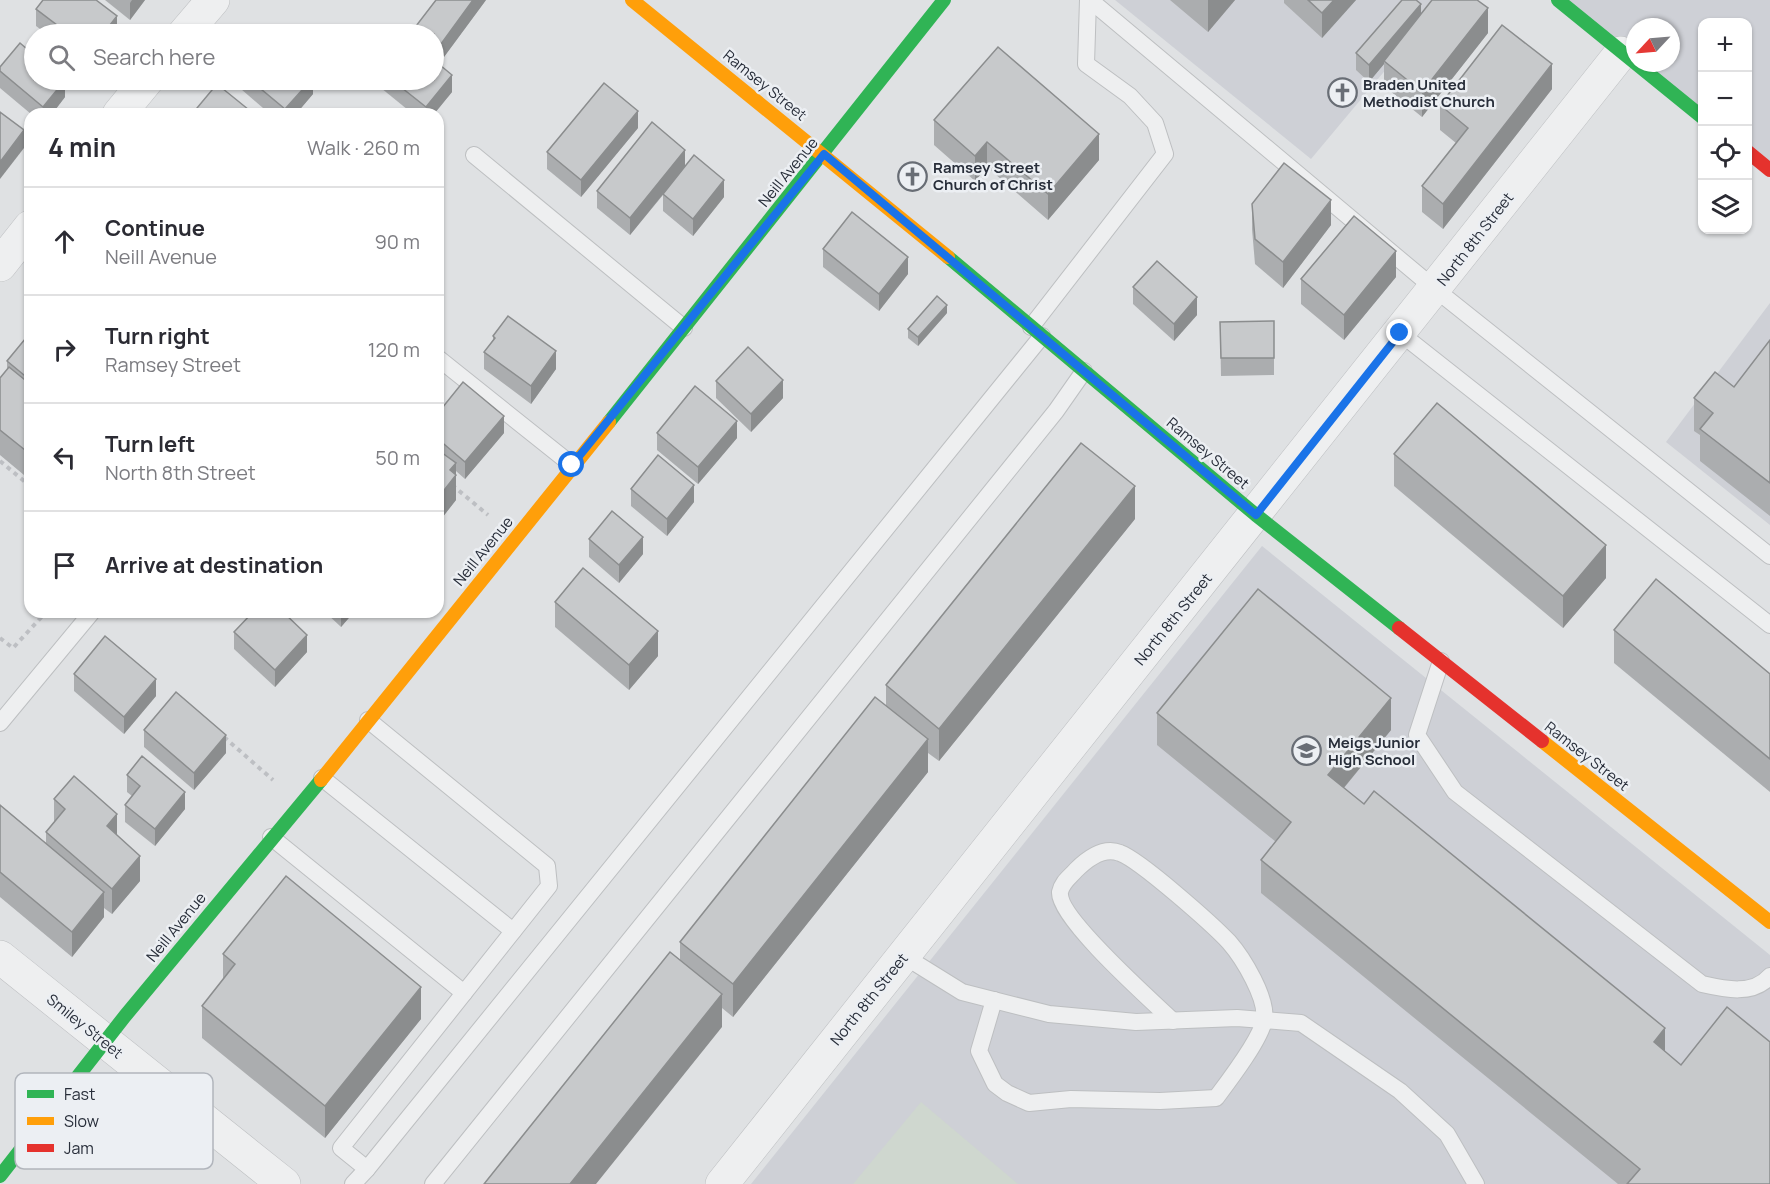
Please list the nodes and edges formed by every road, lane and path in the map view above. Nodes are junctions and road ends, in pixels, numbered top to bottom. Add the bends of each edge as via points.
1 (213, 0) edge
2 (632, 0) edge
3 (944, 0) edge
4 (1089, 0) edge
5 (1558, 0) edge
6 (193, 24) edge
7 (1621, 53) junction
8 (140, 90) edge
9 (128, 108) edge
10 (1698, 114) edge
11 (15, 130) edge
12 (24, 137) edge
13 (824, 154) junction
14 (474, 155) dead end
15 (1752, 156) edge
16 (1770, 170) edge
17 (24, 235) edge
18 (0, 265) edge
19 (1435, 289) junction
20 (684, 328) junction
21 (1037, 332) junction
22 (1400, 333) junction
23 (444, 363) edge
24 (1084, 371) junction
25 (0, 461) edge
26 (572, 465) junction
27 (446, 480) edge
28 (24, 481) edge
29 (488, 515) dead end
30 (1256, 515) junction
31 (1770, 556) edge
32 (40, 618) edge
33 (87, 618) edge
34 (1770, 625) edge
35 (0, 638) edge
36 (1441, 662) junction
37 (368, 720) junction
38 (0, 723) edge
39 (222, 735) edge
40 (322, 778) junction
41 (273, 780) dead end
42 (271, 837) junction
43 (1770, 922) edge
44 (513, 931) junction
45 (904, 956) junction
46 (0, 957) edge
47 (1770, 976) edge
48 (464, 993) junction
49 (994, 1000) junction
50 (1264, 1020) junction
51 (1173, 1021) junction
52 (105, 1043) junction
53 (81, 1073) edge
54 (143, 1073) edge
55 (213, 1128) edge
56 (15, 1157) edge
57 (367, 1169) junction
58 (0, 1176) edge
59 (284, 1184) edge
60 (353, 1184) edge
61 (433, 1184) edge
62 (722, 1184) edge
63 (1476, 1184) edge

1 - 6 street
2 - 13 street, Ramsey Street
3 - 13 street, Neill Avenue
4 - 19 lane
4 - 21 lane via 1086,64 1130,96 1155,123 1164,154
5 - 7 street
7 - 10 street
7 - 19 street, North 8th Street
8 - 9 street
11 - 12 path
13 - 20 street, Neill Avenue
13 - 21 street, Ramsey Street
14 - 20 lane
15 - 16 street
17 - 18 street
19 - 22 street, North 8th Street
19 - 31 lane
20 - 26 street, Neill Avenue
21 - 24 street, Ramsey Street
21 - 57 lane
22 - 30 street, North 8th Street
22 - 34 lane
23 - 26 lane
24 - 30 street, Ramsey Street
24 - 61 lane via 1056,411
25 - 28 path
26 - 37 street, Neill Avenue
27 - 29 path
30 - 36 street, Ramsey Street
30 - 45 street, North 8th Street
32 - 35 path via 13,648
33 - 38 lane
36 - 43 street, Ramsey Street
36 - 47 lane via 1417,735 1455,792 1702,984 1738,991
37 - 40 street, Neill Avenue
37 - 44 lane via 547,866 549,886
39 - 41 path
40 - 42 street, Neill Avenue
40 - 44 lane
42 - 48 lane
42 - 52 street, Neill Avenue
44 - 48 lane
45 - 49 lane via 962,992
45 - 62 street, North 8th Street
46 - 52 street, Smiley Street
48 - 57 lane via 341,1148
49 - 50 lane via 979,1051 995,1084 1029,1103 1216,1098 1242,1064
49 - 51 lane via 1049,1014 1136,1022
50 - 51 lane
50 - 51 lane via 1259,994 1247,967 1229,942 1141,866 1120,852 1098,854 1063,883 1060,893 1064,908 1082,931
50 - 63 lane via 1301,1023 1400,1090 1447,1134
52 - 53 street, Neill Avenue
52 - 54 street, Smiley Street
55 - 59 street, Smiley Street
56 - 58 street, Neill Avenue
57 - 60 lane

